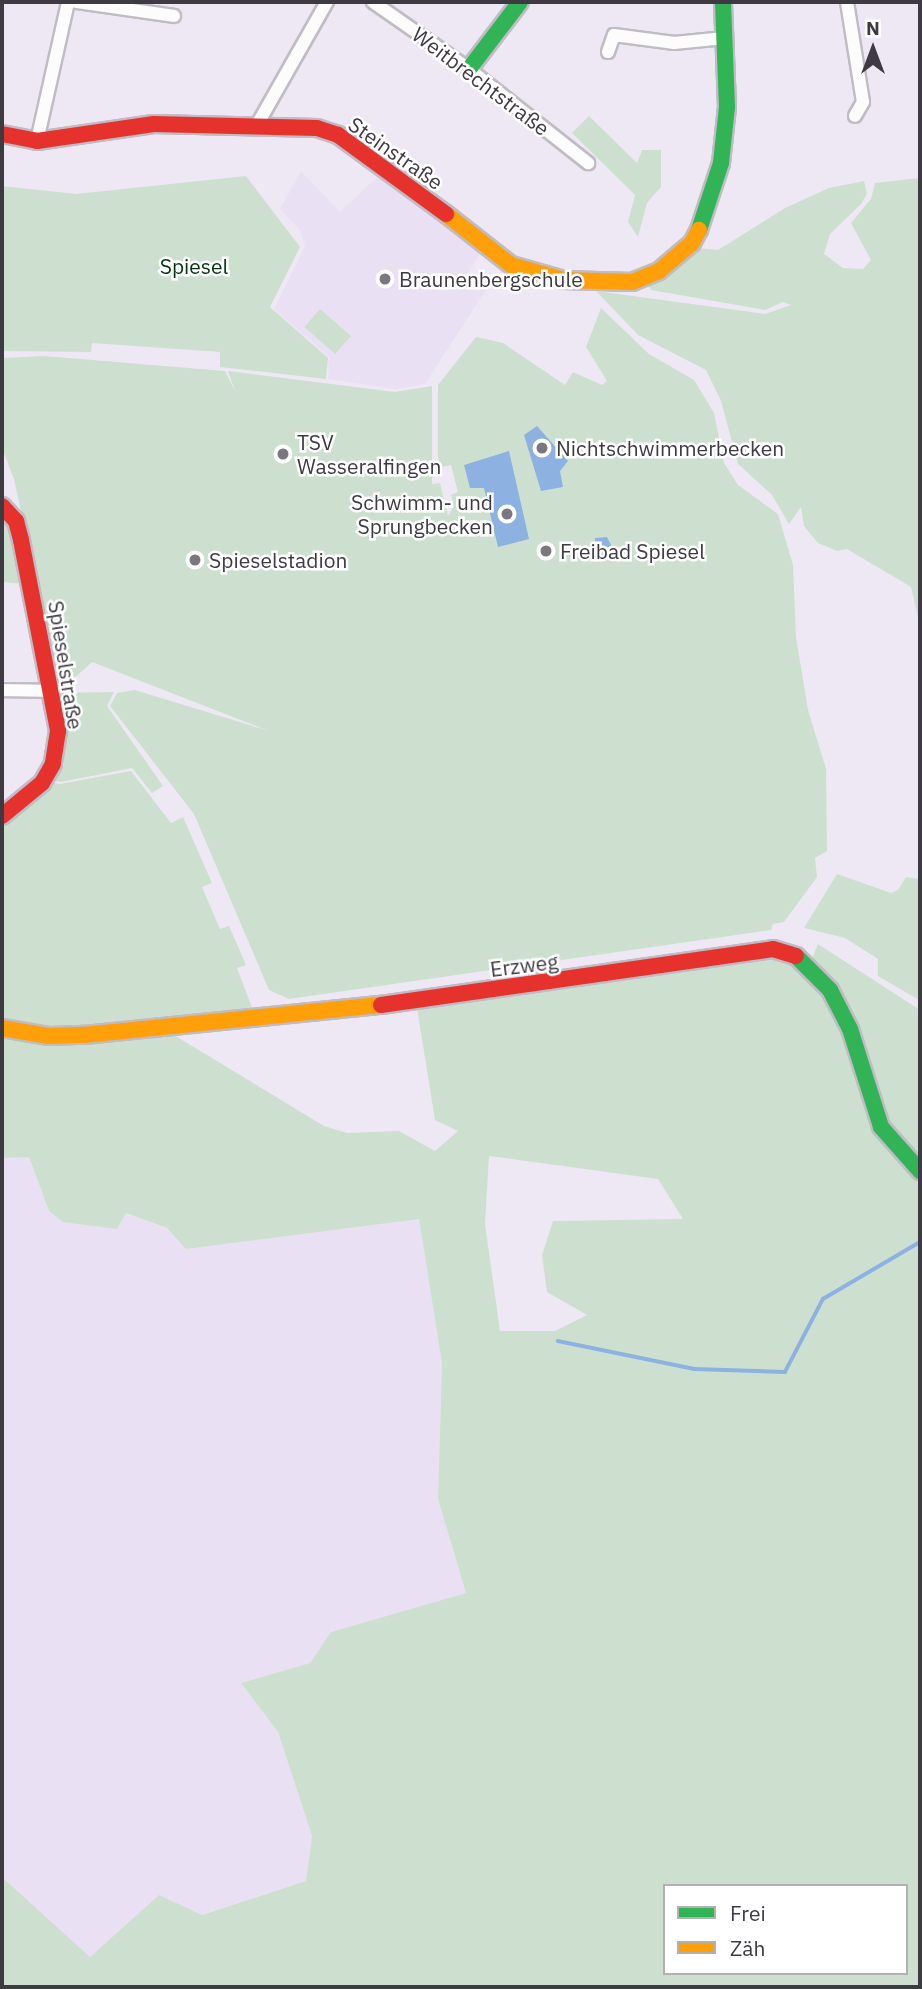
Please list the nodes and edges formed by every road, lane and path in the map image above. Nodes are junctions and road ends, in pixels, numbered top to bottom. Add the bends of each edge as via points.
1 (68, 2) edge
2 (76, 2) edge
3 (327, 2) edge
4 (373, 2) edge
5 (520, 2) edge
6 (723, 2) edge
7 (848, 2) edge
8 (174, 16) dead end
9 (726, 38) junction
10 (608, 52) dead end
11 (469, 69) junction
12 (855, 117) dead end
13 (257, 125) junction
14 (2, 134) edge
15 (37, 141) junction
16 (588, 163) dead end
17 (2, 506) edge
18 (2, 690) edge
19 (52, 691) junction
20 (2, 816) edge
21 (2, 1028) edge
22 (920, 1171) edge

1 - 15 street
2 - 8 street
3 - 13 street
4 - 11 street, Weitbrechtstraße
5 - 11 street
6 - 9 street
7 - 12 street via 863,103
9 - 10 street via 663,43 614,35
9 - 13 street, Steinstraße via 729,82 722,163 707,215 692,243 659,271 632,282 589,282 523,270 497,258 392,170 338,135 317,128
11 - 16 street, Weitbrechtstraße
13 - 15 street, Steinstraße via 155,124
14 - 15 street, Steinstraße
17 - 19 street, Spieselstraße via 16,522 21,540
18 - 19 street
19 - 20 street, Spieselstraße via 58,731 52,764 29,797
21 - 22 street, Erzweg via 49,1036 84,1035 395,1004 773,948 795,955 830,990 850,1029 881,1127

